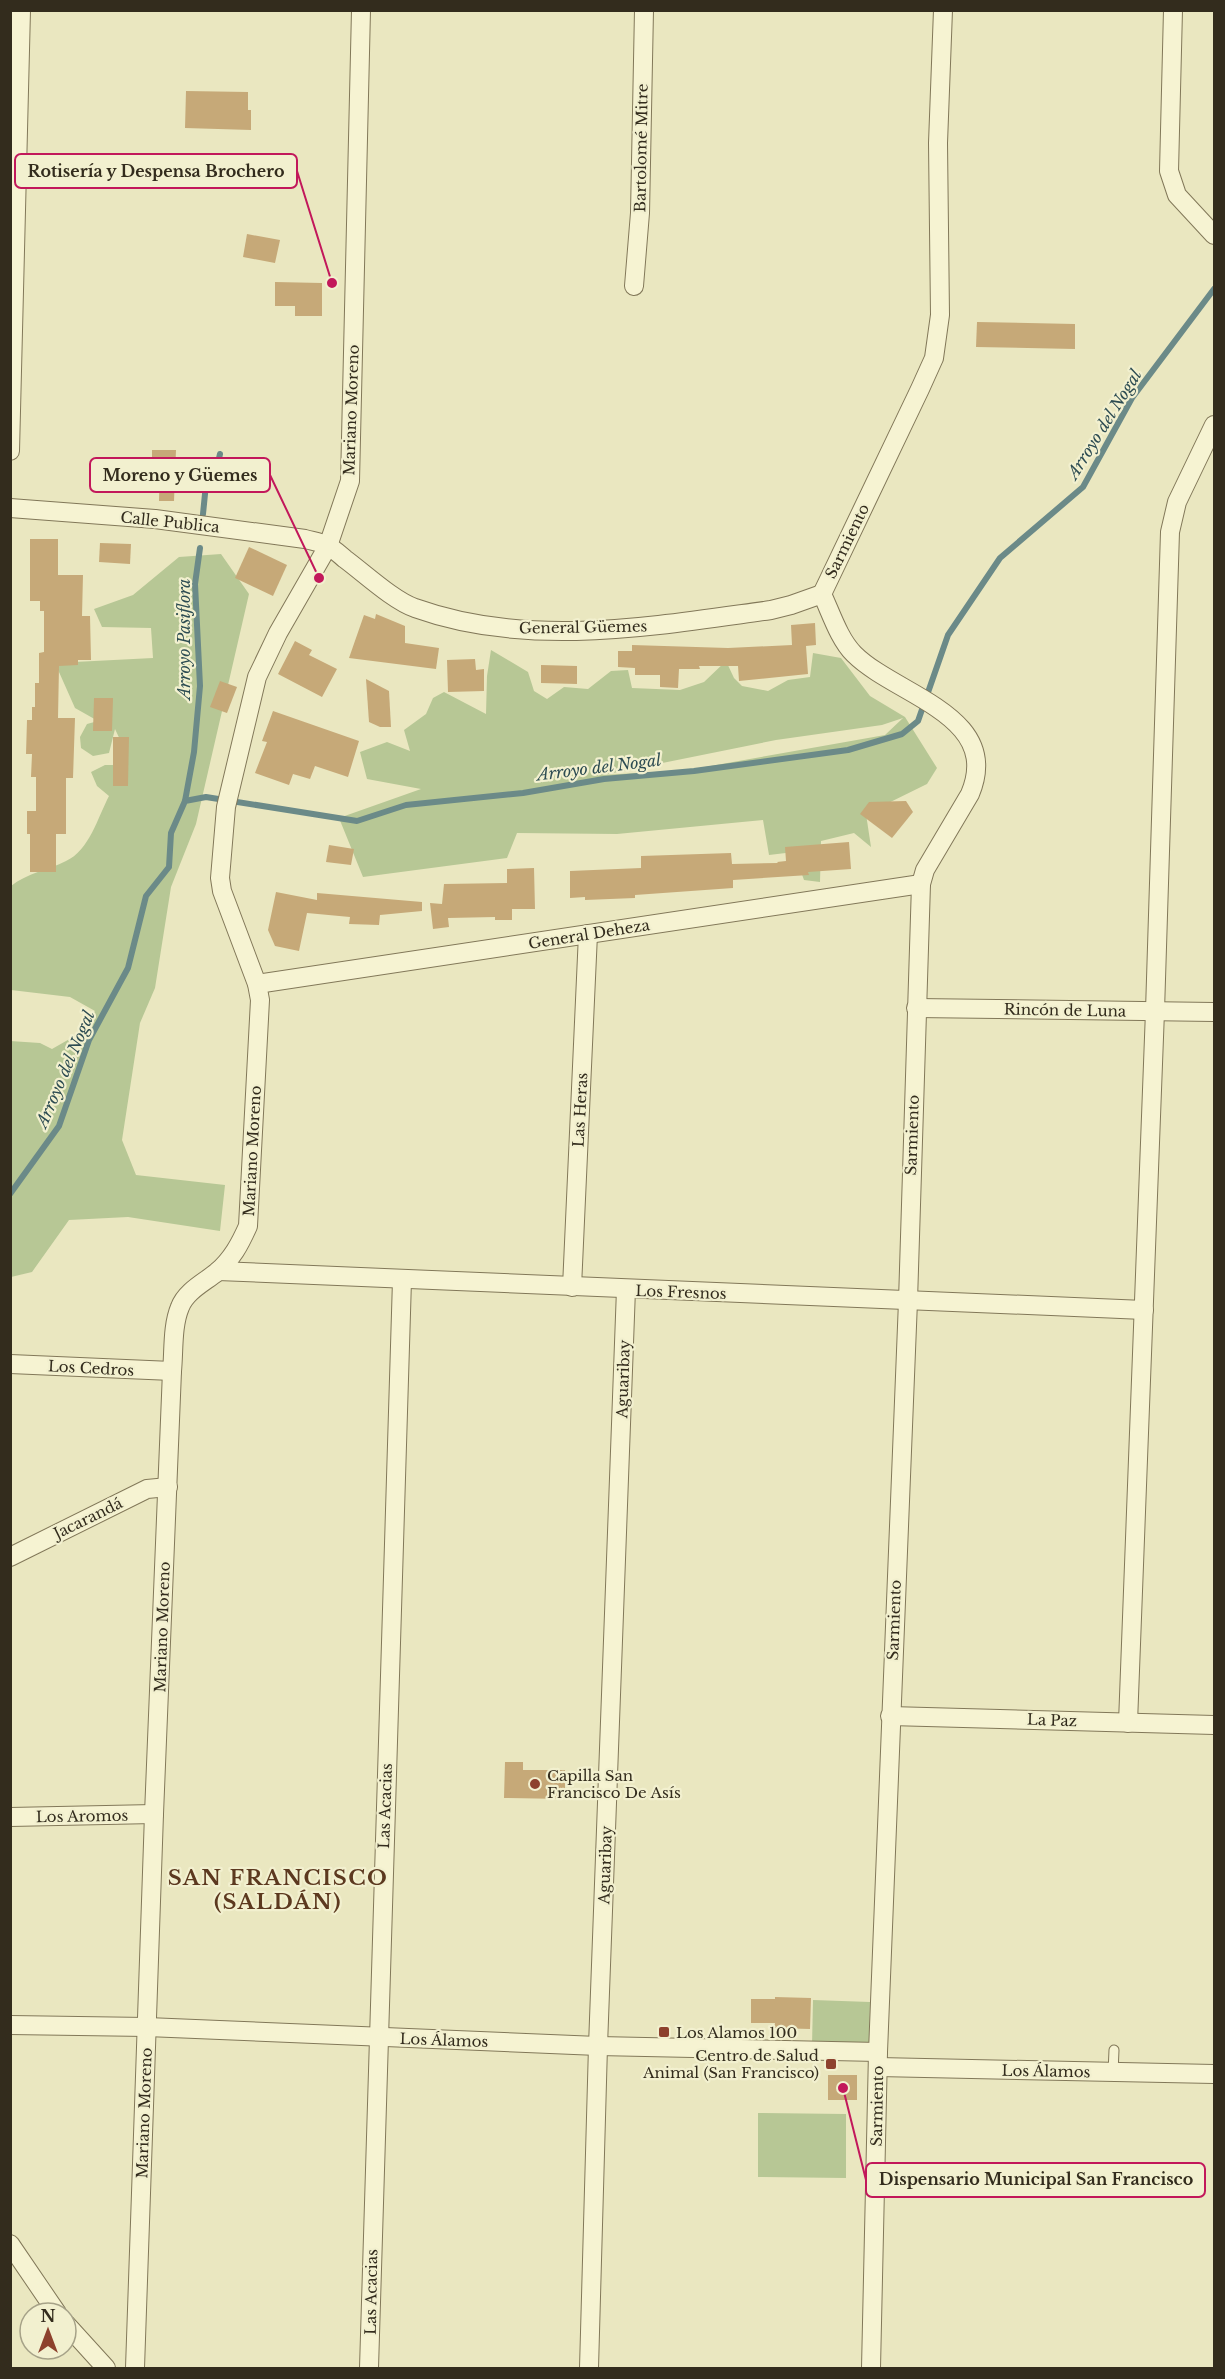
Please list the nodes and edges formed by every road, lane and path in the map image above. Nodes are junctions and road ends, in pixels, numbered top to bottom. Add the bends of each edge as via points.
1 (21, 10) edge
2 (361, 10) edge
3 (644, 10) edge
4 (943, 10) edge
5 (1173, 10) edge
6 (1215, 235) edge
7 (634, 286) dead end
8 (1215, 425) edge
9 (10, 451) edge
10 (10, 508) edge
11 (328, 546) junction
12 (822, 594) junction
13 (921, 884) junction
14 (588, 934) junction
15 (257, 984) junction
16 (916, 1008) junction
17 (1155, 1011) junction
18 (1215, 1012) edge
19 (218, 1271) junction
20 (402, 1280) junction
21 (572, 1287) junction
22 (626, 1289) junction
23 (908, 1301) junction
24 (1144, 1310) junction
25 (10, 1364) edge
26 (172, 1371) junction
27 (168, 1487) junction
28 (10, 1557) edge
29 (890, 1716) junction
30 (1128, 1723) junction
31 (1215, 1725) edge
32 (154, 1814) junction
33 (10, 1817) edge
34 (10, 2025) edge
35 (147, 2027) junction
36 (377, 2038) junction
37 (598, 2046) junction
38 (1114, 2050) dead end
39 (878, 2060) junction
40 (1113, 2073) junction
41 (1215, 2074) edge
42 (10, 2244) edge
43 (49, 2301) edge
44 (78, 2337) edge
45 (106, 2368) edge
46 (135, 2368) edge
47 (369, 2368) edge
48 (589, 2368) edge
49 (871, 2368) edge

1 - 9 street
2 - 11 street, Mariano Moreno via 350,481
3 - 7 street, Bartolomé Mitre via 640,213
4 - 12 street, Sarmiento via 938,143 939,336 920,389
5 - 6 street via 1169,171 1178,195
8 - 17 street via 1178,502 1170,532
10 - 11 street, Calle Publica via 155,519 304,539
11 - 12 street, General Güemes via 412,607 456,621 508,629 643,627 771,610
11 - 15 street, Mariano Moreno via 256,677 226,807 222,891
12 - 13 street, Sarmiento via 852,652 958,724 975,750 976,780 925,870
13 - 14 street, General Deheza
13 - 16 street, Sarmiento
14 - 15 street, General Deheza
14 - 21 street, Las Heras
15 - 19 street, Mariano Moreno via 260,1000 248,1226 234,1254
16 - 17 street, Rincón de Luna
16 - 23 street, Sarmiento
17 - 18 street, Rincón de Luna
17 - 24 street
19 - 20 street, Los Fresnos
19 - 26 street, Mariano Moreno via 180,1305
20 - 21 street, Los Fresnos
20 - 36 street, Las Acacias
21 - 22 street, Los Fresnos
22 - 23 street, Los Fresnos
22 - 37 street, Aguaribay
23 - 24 street, Los Fresnos
23 - 29 street, Sarmiento
24 - 30 street
25 - 26 street, Los Cedros
26 - 27 street, Mariano Moreno
27 - 28 street, Jacarandá via 147,1490
27 - 32 street, Mariano Moreno
29 - 30 street, La Paz
29 - 39 street, Sarmiento
30 - 31 street, La Paz
32 - 33 street, Los Aromos
32 - 35 street, Mariano Moreno
34 - 35 street, Los Álamos
35 - 36 street, Los Álamos
35 - 46 street, Mariano Moreno
36 - 37 street, Los Álamos
36 - 47 street, Las Acacias
37 - 39 street, Los Álamos
37 - 48 street, Aguaribay
38 - 40 lane
39 - 40 street, Los Álamos
39 - 49 street, Sarmiento
40 - 41 street, Los Álamos
42 - 43 street
44 - 45 street

